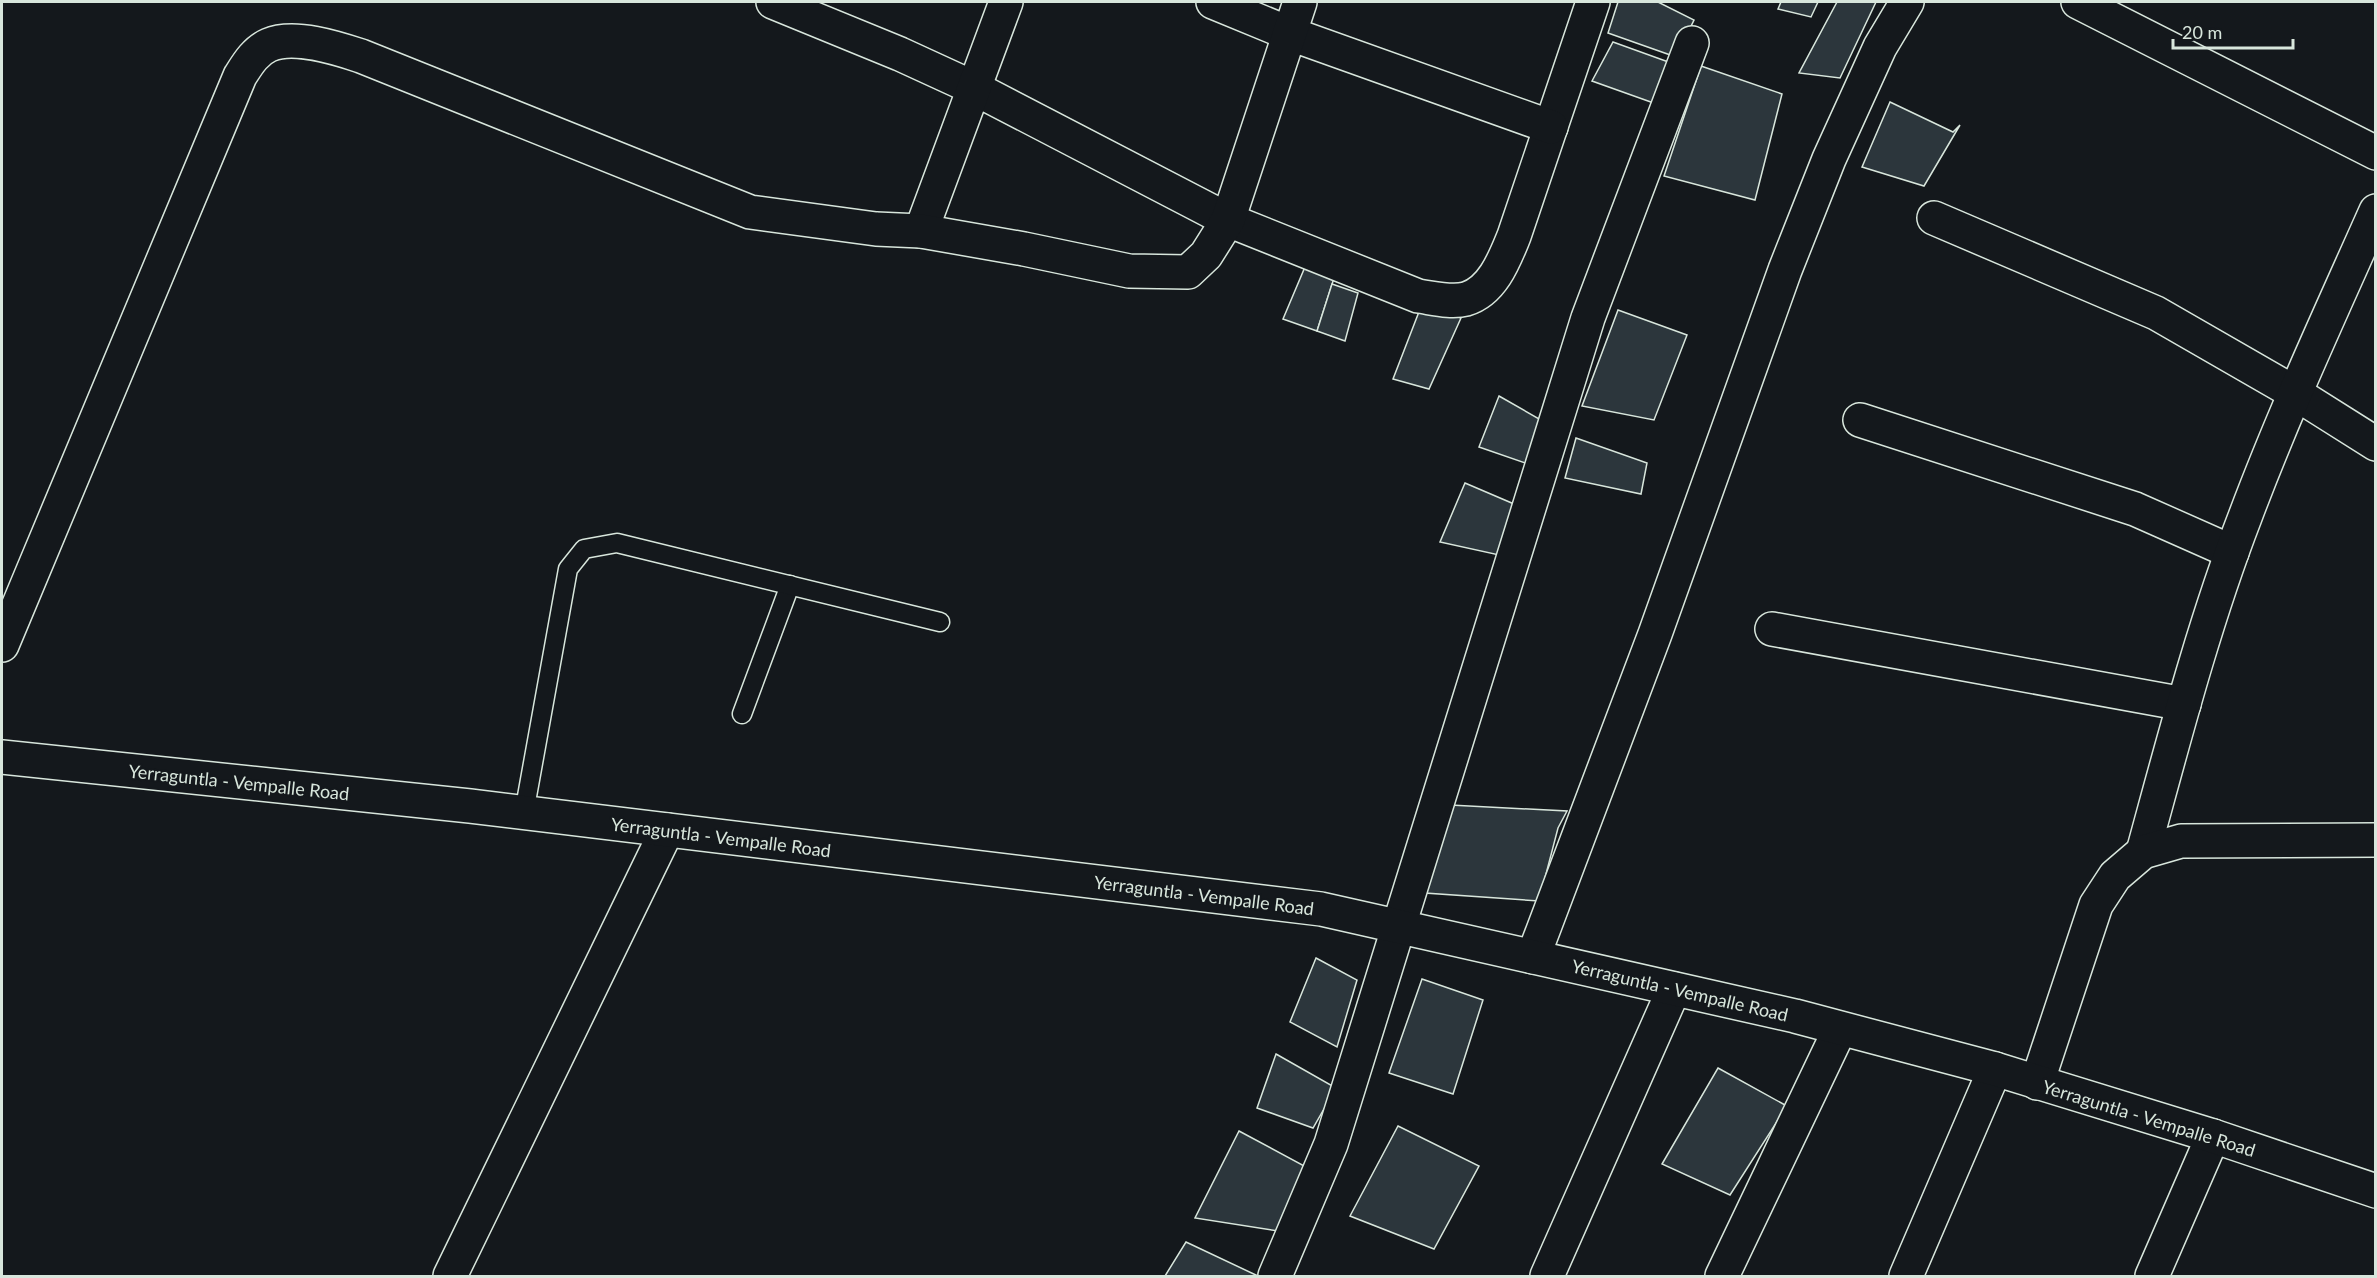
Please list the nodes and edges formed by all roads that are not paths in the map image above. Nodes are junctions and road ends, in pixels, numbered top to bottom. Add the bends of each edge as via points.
1 (773, 2) edge
2 (1006, 2) edge
3 (1213, 2) edge
4 (1300, 2) edge
5 (1593, 2) edge
6 (1907, 2) edge
7 (2078, 2) edge
8 (1288, 33) junction
9 (1692, 43) dead end
10 (974, 88) junction
11 (1551, 127) junction
12 (2376, 153) edge
13 (2376, 211) edge
14 (1934, 218) dead end
15 (1227, 220) junction
16 (921, 231) junction
17 (2295, 393) junction
18 (1860, 420) dead end
19 (2376, 444) edge
20 (2232, 552) junction
21 (790, 585) junction
22 (940, 622) dead end
23 (1772, 629) dead end
24 (2, 645) edge
25 (2184, 704) junction
26 (742, 714) dead end
27 (2, 757) edge
28 (524, 813) junction
29 (667, 830) junction
30 (2376, 840) edge
31 (2143, 852) junction
32 (1399, 926) junction
33 (1533, 957) junction
34 (1674, 989) junction
35 (1840, 1029) junction
36 (1995, 1069) junction
37 (2037, 1083) junction
38 (2213, 1136) junction
39 (2376, 1191) edge
40 (450, 1276) edge
41 (1275, 1276) edge
42 (1547, 1276) edge
43 (1722, 1276) edge
44 (1906, 1276) edge
45 (2152, 1276) edge

1 - 10 main road
2 - 10 main road
3 - 8 main road
4 - 8 main road
5 - 11 main road
6 - 33 main road via 1880,47 1829,159 1785,270 1655,634
7 - 12 main road
8 - 11 main road
8 - 15 main road
9 - 32 main road via 1588,318
10 - 15 main road
10 - 16 main road
11 - 15 main road via 1502,264 1487,286 1467,299 1419,296
13 - 17 main road
14 - 17 main road via 2156,313
15 - 16 main road via 1206,255 1188,272 1129,271
16 - 24 main road via 750,212 362,56 313,43 269,45 252,58 240,76
17 - 19 main road
17 - 20 main road
18 - 20 main road via 2135,509
20 - 25 main road
21 - 22 lane
21 - 26 lane
21 - 28 lane via 617,543 584,549 568,569
23 - 25 main road
25 - 31 main road
27 - 28 main road, Yerraguntla - Vempalle Road
28 - 29 main road, Yerraguntla - Vempalle Road
29 - 32 main road, Yerraguntla - Vempalle Road via 1321,909
29 - 40 main road
30 - 31 main road via 2181,841
31 - 37 main road via 2115,876 2096,905
32 - 33 main road, Yerraguntla - Vempalle Road
32 - 41 main road via 1331,1144
33 - 34 main road, Yerraguntla - Vempalle Road
34 - 35 main road, Yerraguntla - Vempalle Road
34 - 42 main road
35 - 36 main road, Yerraguntla - Vempalle Road
35 - 43 main road
36 - 37 main road, Yerraguntla - Vempalle Road
36 - 44 main road
37 - 38 main road, Yerraguntla - Vempalle Road
38 - 39 main road, Yerraguntla - Vempalle Road
38 - 45 main road

